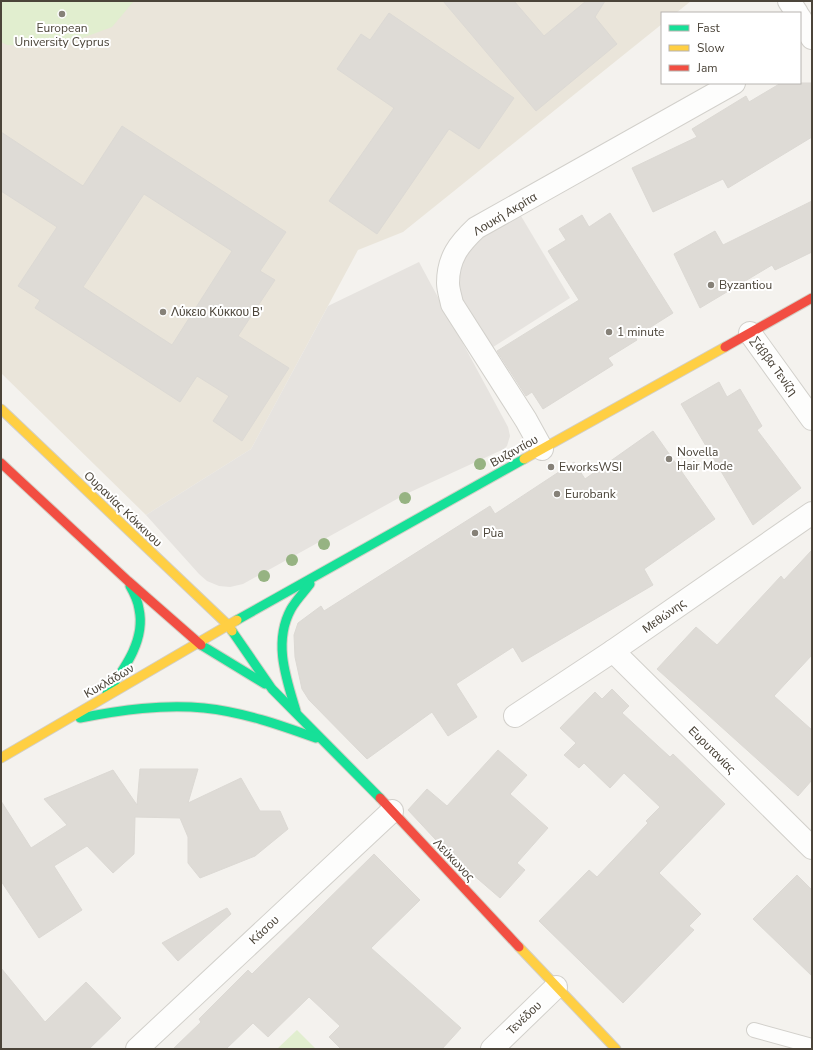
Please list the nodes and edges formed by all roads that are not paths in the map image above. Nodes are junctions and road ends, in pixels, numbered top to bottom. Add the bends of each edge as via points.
1 (789, 1) edge
2 (796, 12) edge
3 (801, 20) edge
4 (812, 38) edge
5 (801, 45) edge
6 (732, 84) edge
7 (812, 298) edge
8 (750, 333) junction
9 (1, 409) edge
10 (812, 419) edge
11 (542, 449) junction
12 (1, 463) edge
13 (812, 513) edge
14 (318, 575) junction
15 (128, 581) junction
16 (228, 625) junction
17 (199, 644) junction
18 (613, 651) junction
19 (272, 689) junction
20 (103, 699) junction
21 (297, 714) junction
22 (515, 716) dead end
23 (64, 721) junction
24 (323, 741) junction
25 (1, 758) edge
26 (392, 811) junction
27 (812, 848) edge
28 (556, 987) junction
29 (754, 1030) dead end
30 (812, 1046) edge
31 (137, 1049) edge
32 (492, 1049) edge
33 (616, 1049) edge

1 - 2 street
3 - 4 street
4 - 5 street
6 - 11 street, Λουκή Ακρίτα via 476,228 461,243 451,262 448,283 452,304
7 - 8 main road, Βυζαντίου
8 - 10 street, Σάββα Τενίζη
8 - 11 main road, Βυζαντίου
9 - 16 main road, Ουρανίας Κόκκινου
11 - 14 main road, Βυζαντίου
12 - 15 main road
13 - 18 street, Μεθώνης
14 - 16 main road, Βυζαντίου
14 - 21 main road via 291,608 281,633 282,660
15 - 17 main road
15 - 20 main road via 140,612 139,630 126,666
16 - 17 main road, Κυκλάδων
16 - 19 main road, Λεύκωνος
17 - 19 main road, Λεύκωνος
17 - 20 main road, Κυκλάδων
18 - 22 street, Μεθώνης
18 - 27 street, Ευρυτανίας
19 - 21 main road, Λεύκωνος
20 - 23 main road, Κυκλάδων
21 - 24 main road, Λεύκωνος
23 - 24 main road via 169,706 202,708 262,720
23 - 25 main road, Κυκλάδων
24 - 26 main road, Λεύκωνος
26 - 28 main road, Λεύκωνος
26 - 31 street, Κάσου
28 - 32 street, Τενέδου
28 - 33 main road, Λεύκωνος
29 - 30 lane

